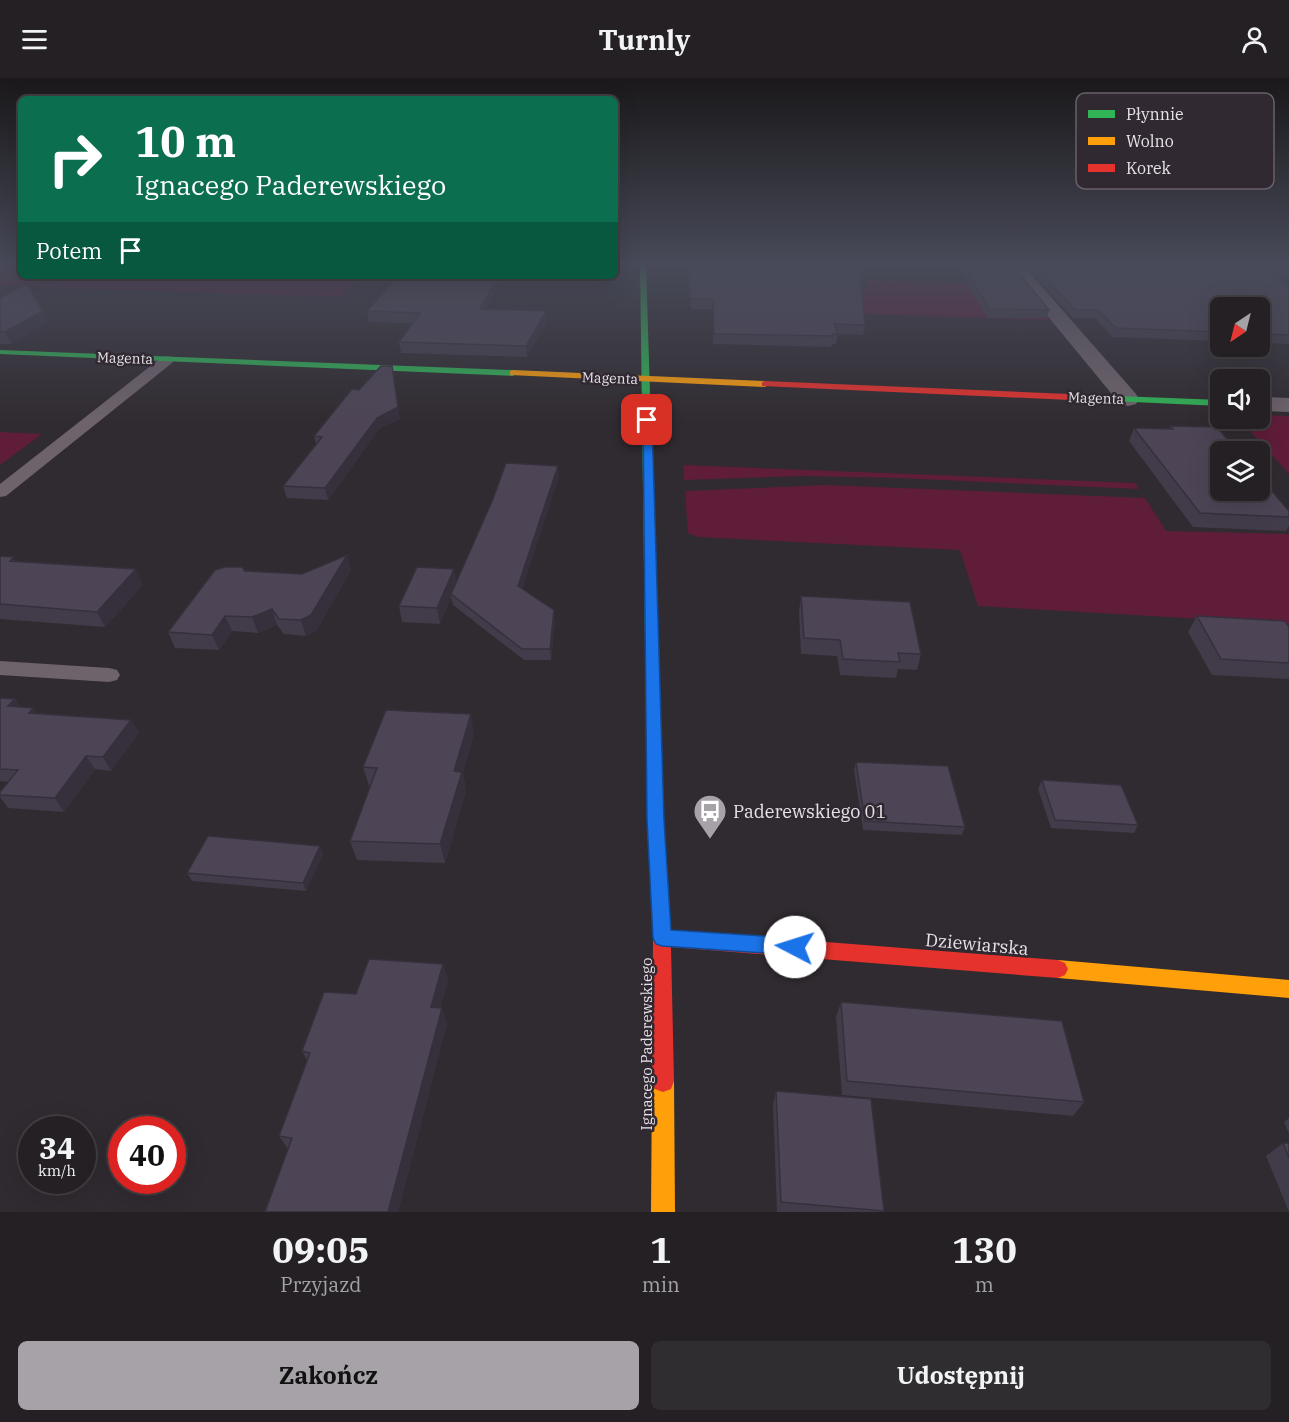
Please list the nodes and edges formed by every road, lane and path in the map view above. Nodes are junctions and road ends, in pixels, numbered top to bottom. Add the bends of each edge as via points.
1 (644, 317) edge
2 (1058, 317) edge
3 (0, 352) edge
4 (167, 360) junction
5 (646, 380) junction
6 (1128, 399) junction
7 (1210, 403) edge
8 (1270, 404) edge
9 (1289, 405) edge
10 (0, 492) edge
11 (0, 668) edge
12 (109, 675) dead end
13 (662, 938) junction
14 (1289, 989) edge
15 (663, 1212) edge

1 - 5 street, Ignacego Paderewskiego
2 - 6 street
3 - 4 street, Magenta
4 - 5 street, Magenta
4 - 10 lane
5 - 6 street, Magenta
5 - 13 street, Ignacego Paderewskiego via 655,820
6 - 7 street, Magenta
8 - 9 street
11 - 12 lane
13 - 14 street, Dziewiarska
13 - 15 street, Ignacego Paderewskiego

